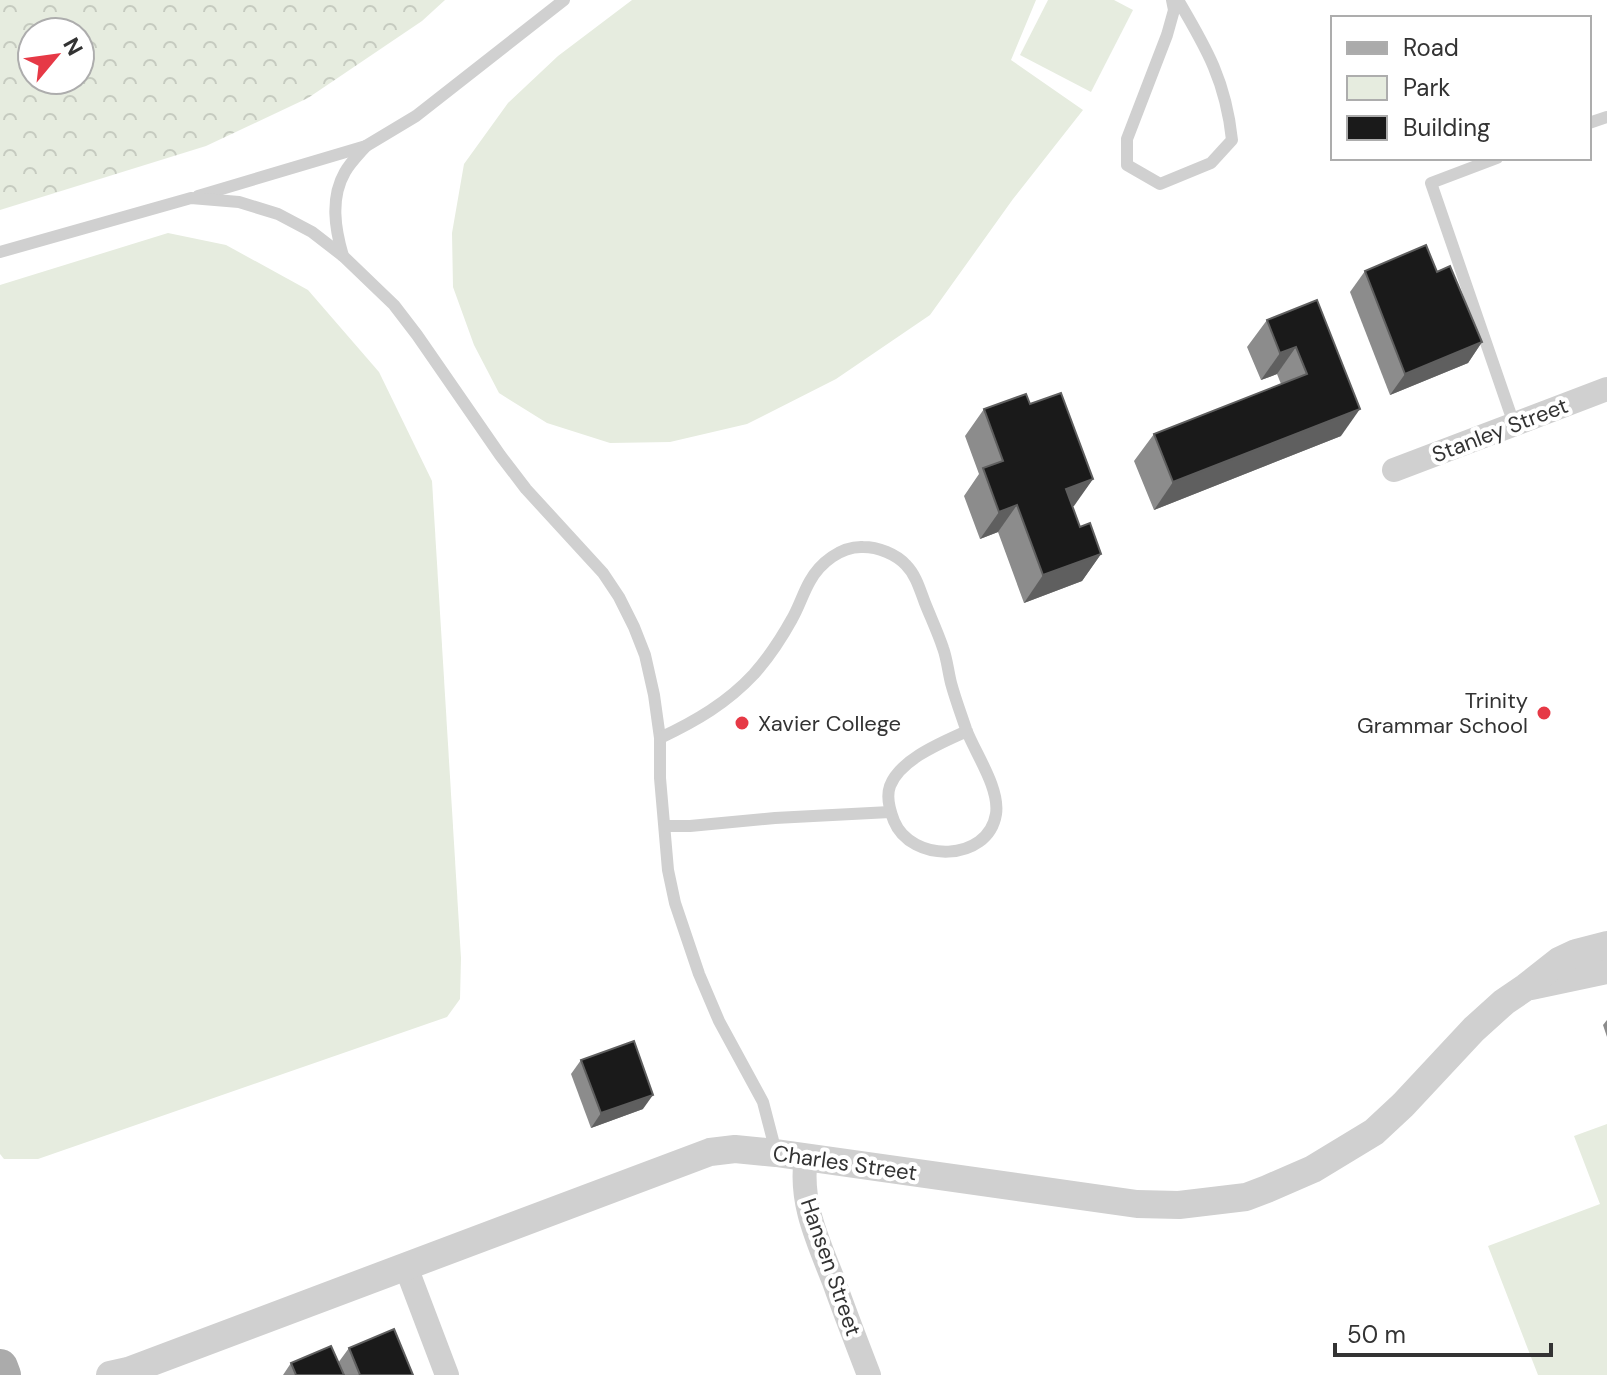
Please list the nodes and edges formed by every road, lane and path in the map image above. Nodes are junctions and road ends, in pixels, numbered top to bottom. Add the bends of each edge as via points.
1 (564, 0) edge
2 (1175, 0) edge
3 (366, 146) junction
4 (1492, 160) edge
5 (191, 198) junction
6 (0, 252) edge
7 (343, 256) junction
8 (1607, 389) edge
9 (1514, 424) junction
10 (1394, 470) dead end
11 (967, 731) junction
12 (660, 738) junction
13 (890, 812) junction
14 (665, 826) junction
15 (1607, 945) edge
16 (1607, 970) edge
17 (1526, 987) junction
18 (776, 1153) junction
19 (806, 1157) junction
20 (406, 1267) junction
21 (0, 1367) edge
22 (119, 1374) edge
23 (3, 1375) edge
24 (447, 1375) edge
25 (869, 1375) edge

1 - 3 lane via 416,116
2 - 2 lane via 1127,139 1127,165 1160,184 1211,163 1232,140 1223,89 1207,50
3 - 5 lane
3 - 7 lane via 345,171 337,194
4 - 9 lane via 1431,183
5 - 6 lane
5 - 7 lane via 239,202 278,214
7 - 12 lane via 394,305 526,489 619,597 645,655
8 - 9 street, Stanley Street
9 - 10 street, Stanley Street
11 - 12 lane via 944,650 915,577 896,556 862,546 836,554 816,571 772,653 726,701
11 - 13 lane via 906,765 890,784
11 - 13 lane via 996,799 997,811 987,833 966,848 935,852 904,837
12 - 14 lane
13 - 14 lane
14 - 18 lane via 668,870 686,939 719,1021 763,1102
15 - 17 street, Charles Street via 1559,961
16 - 17 street, Charles Street
17 - 19 street, Charles Street via 1474,1029 1374,1132 1313,1169 1246,1197 1137,1204
18 - 19 street, Charles Street
18 - 20 street, Charles Street via 710,1152
19 - 25 street, Hansen Street via 803,1176 812,1224
20 - 22 street, Charles Street
20 - 24 street
21 - 23 main road

